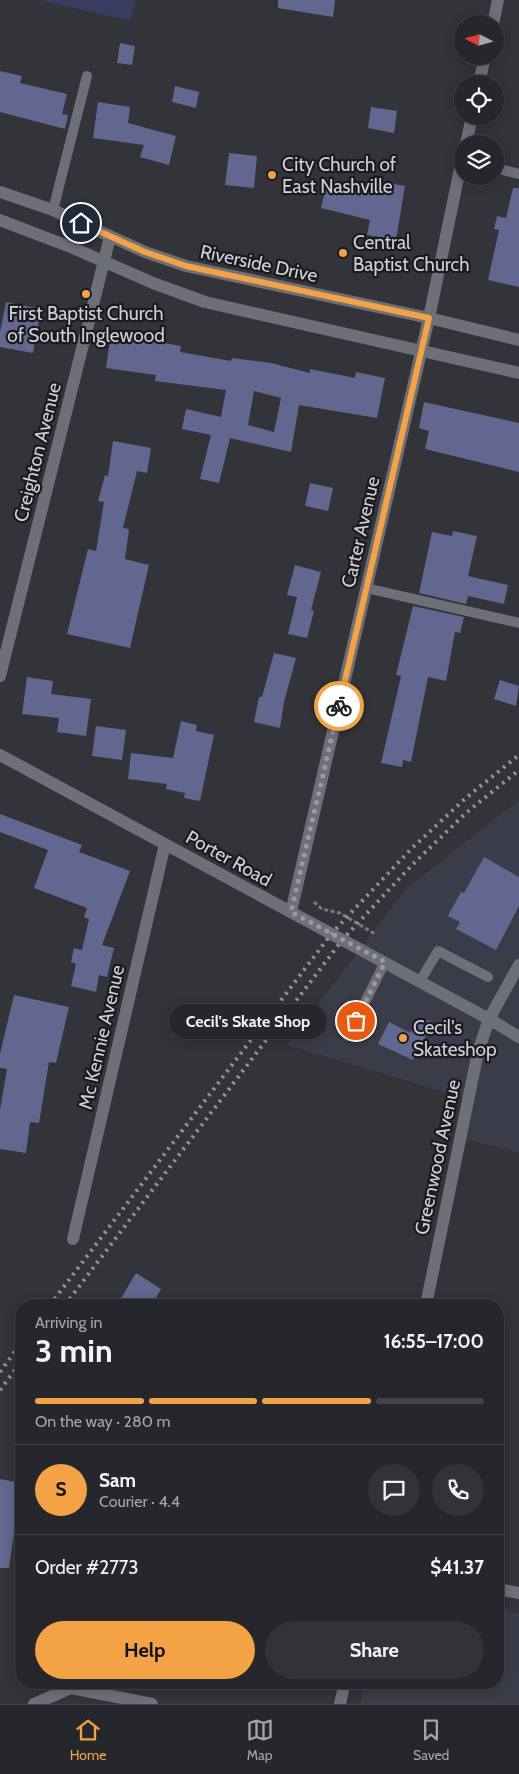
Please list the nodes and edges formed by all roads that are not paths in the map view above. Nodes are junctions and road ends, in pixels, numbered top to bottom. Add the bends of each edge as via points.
1 (498, 0) edge
2 (495, 15) edge
3 (87, 76) dead end
4 (504, 170) edge
5 (519, 174) edge
6 (457, 185) edge
7 (0, 192) edge
8 (53, 210) junction
9 (0, 220) edge
10 (110, 237) junction
11 (103, 262) junction
12 (429, 318) junction
13 (519, 340) edge
14 (422, 351) junction
15 (519, 373) edge
16 (366, 588) junction
17 (519, 623) edge
18 (0, 676) edge
19 (0, 755) edge
20 (165, 844) junction
21 (291, 912) junction
22 (385, 962) junction
23 (519, 966) edge
24 (488, 977) dead end
25 (420, 981) junction
26 (489, 1019) junction
27 (348, 1036) dead end
28 (519, 1037) edge
29 (74, 1239) dead end
30 (427, 1299) edge
31 (504, 1590) edge
32 (519, 1593) edge
33 (62, 1689) edge
34 (87, 1689) edge
35 (343, 1689) edge
36 (34, 1704) edge
37 (152, 1704) edge
38 (340, 1704) edge

1 - 2 street
3 - 8 lane
4 - 5 lane
6 - 12 street, Carter Avenue
7 - 8 street, Riverside Drive
8 - 10 street, Riverside Drive
9 - 11 street
10 - 11 street, Creighton Avenue
10 - 12 street, Riverside Drive via 186,266
11 - 14 street via 205,302
11 - 18 street, Creighton Avenue
12 - 13 street, Riverside Drive
12 - 14 street, Carter Avenue
14 - 15 street
14 - 16 street, Carter Avenue
16 - 17 lane
16 - 21 street, Carter Avenue
19 - 20 street, Porter Road
20 - 21 street, Porter Road
20 - 29 street, Mc Kennie Avenue
21 - 22 street, Porter Road
22 - 25 street, Porter Road
22 - 27 lane
23 - 26 street, Greenwood Avenue
24 - 25 lane via 438,951
25 - 26 street, Porter Road
26 - 28 street, Porter Road
26 - 30 street, Greenwood Avenue via 478,1052
31 - 32 street
33 - 36 street
34 - 37 street
35 - 38 street

